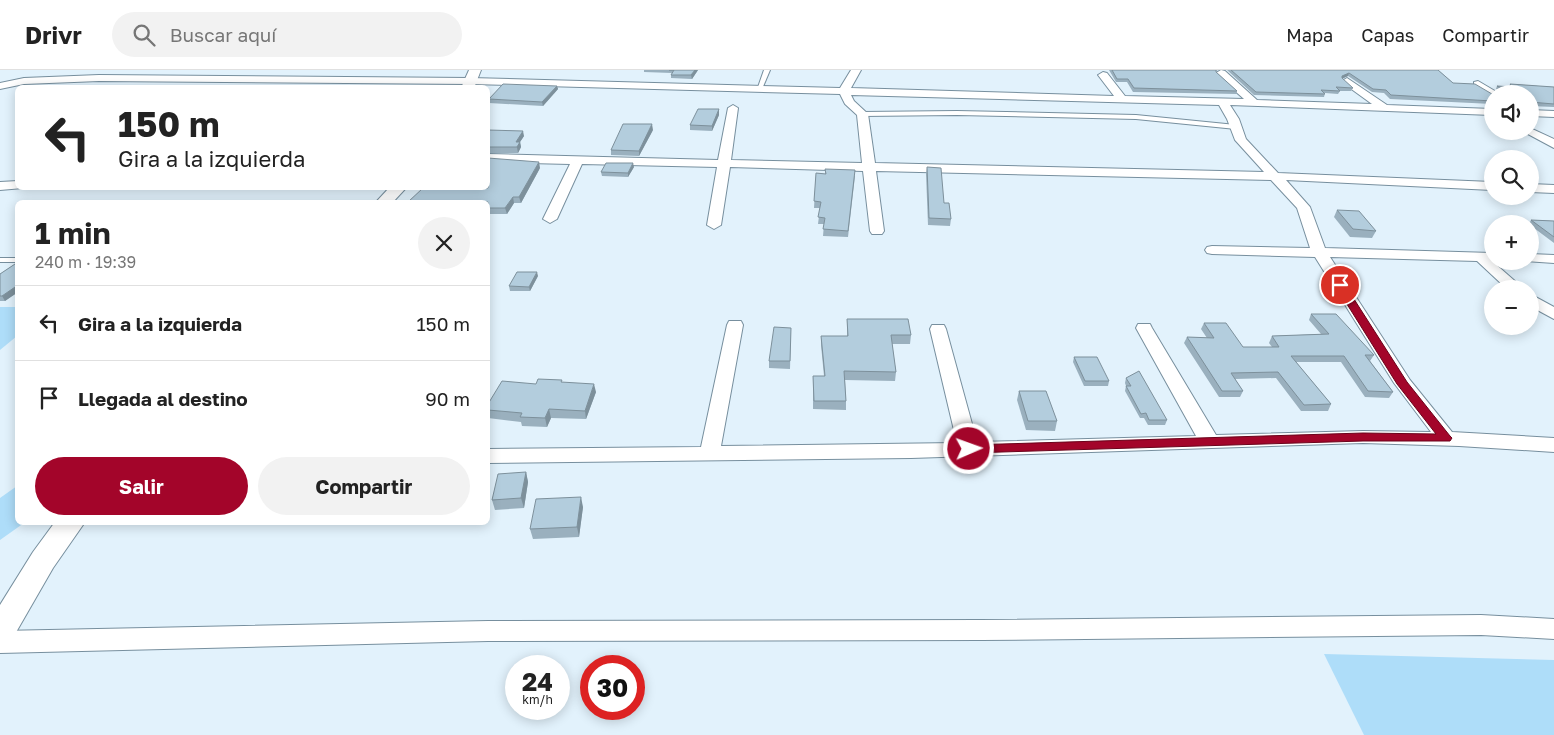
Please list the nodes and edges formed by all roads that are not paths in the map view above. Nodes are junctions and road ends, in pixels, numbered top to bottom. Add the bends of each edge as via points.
1 (767, 70) edge
2 (856, 70) edge
3 (1221, 73) dead end
4 (1103, 75) dead end
5 (471, 80) edge
6 (1347, 81) edge
7 (1478, 84) edge
8 (0, 86) edge
9 (1484, 88) edge
10 (759, 89) junction
11 (844, 91) junction
12 (1122, 99) junction
13 (1222, 101) junction
14 (1254, 103) junction
15 (733, 108) dead end
16 (1384, 108) junction
17 (1484, 112) edge
18 (1539, 113) edge
19 (862, 114) junction
20 (1554, 114) edge
21 (1236, 127) junction
22 (1539, 135) edge
23 (1554, 144) edge
24 (490, 158) edge
25 (578, 160) junction
26 (724, 164) junction
27 (869, 168) junction
28 (1273, 176) junction
29 (15, 185) edge
30 (0, 186) edge
31 (1484, 186) edge
32 (1539, 188) edge
33 (1554, 189) edge
34 (396, 190) edge
35 (386, 200) edge
36 (550, 219) dead end
37 (714, 225) dead end
38 (877, 231) dead end
39 (1212, 250) dead end
40 (1319, 252) junction
41 (1484, 257) edge
42 (1539, 258) edge
43 (1554, 259) edge
44 (0, 260) edge
45 (15, 260) edge
46 (1499, 270) edge
47 (1508, 280) edge
48 (1539, 305) edge
49 (1554, 314) edge
50 (735, 324) dead end
51 (938, 328) dead end
52 (1144, 328) dead end
53 (1446, 438) junction
54 (1210, 442) junction
55 (1554, 445) edge
56 (969, 449) junction
57 (710, 453) junction
58 (490, 456) edge
59 (69, 525) edge
60 (1554, 629) edge
61 (0, 632) edge
62 (0, 642) edge

1 - 10 lane
2 - 11 street
3 - 14 street
4 - 12 street
5 - 8 street via 99,78 24,81
5 - 10 street
6 - 16 street
7 - 9 street
10 - 11 street
11 - 12 street
11 - 19 street via 849,102
12 - 13 street
13 - 14 street
13 - 21 street
14 - 16 street
15 - 26 street
16 - 17 street
18 - 20 street
19 - 21 lane via 1136,117
19 - 27 street
21 - 28 street via 1241,140
22 - 23 street
24 - 25 street
25 - 26 street
25 - 36 street
26 - 27 street
26 - 37 street
27 - 28 street
27 - 38 street
28 - 31 street
28 - 40 street via 1303,207
29 - 30 street
32 - 33 street
34 - 35 street
39 - 40 street
40 - 41 street
40 - 53 street via 1403,384
42 - 43 street
44 - 45 lane
46 - 47 street
48 - 49 street
50 - 57 street
51 - 56 street
52 - 54 street
53 - 54 street
53 - 55 street
54 - 56 street
56 - 57 street
57 - 58 street
59 - 61 street via 43,560
60 - 62 street via 1471,625 488,631

